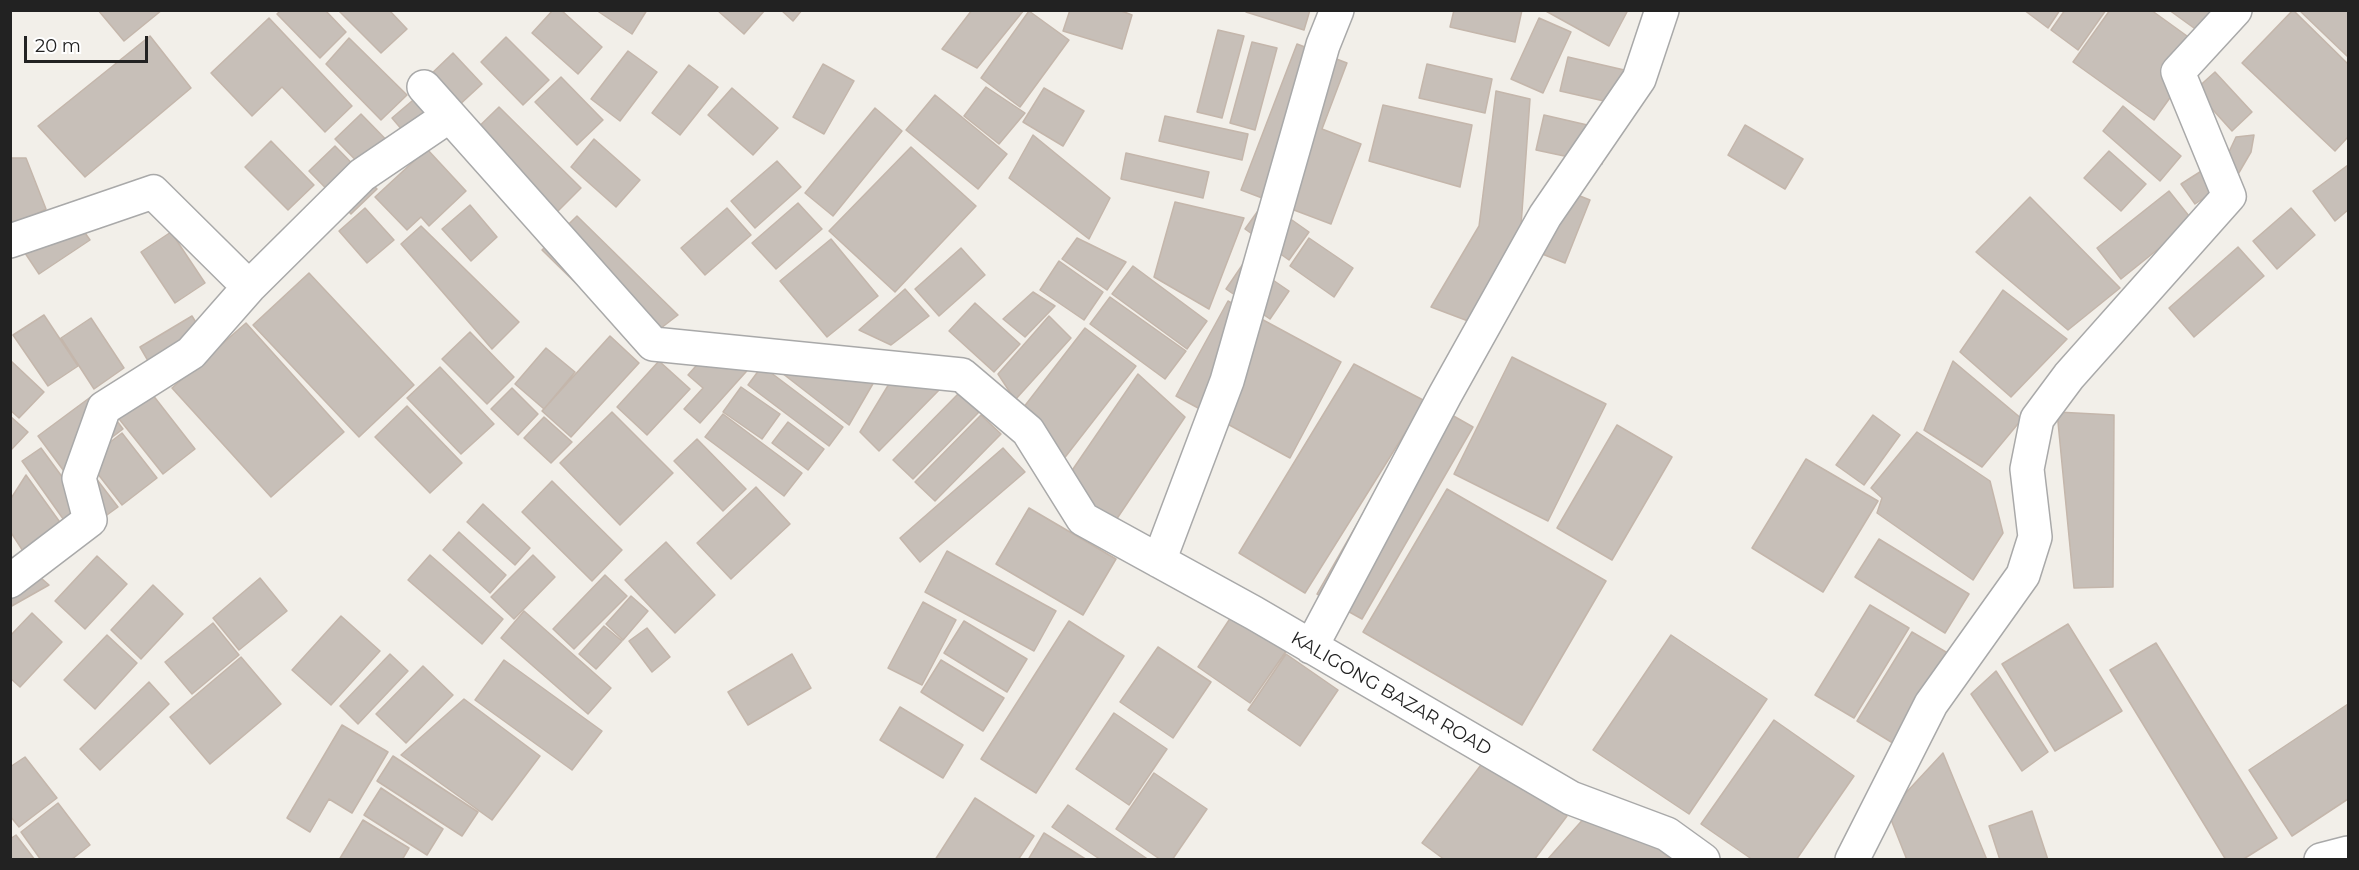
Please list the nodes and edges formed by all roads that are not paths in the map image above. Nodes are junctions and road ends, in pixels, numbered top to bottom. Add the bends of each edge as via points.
1 (1337, 10) edge
2 (1662, 10) edge
3 (2235, 10) edge
4 (424, 87) dead end
5 (449, 116) junction
6 (10, 241) edge
7 (249, 287) junction
8 (1159, 561) junction
9 (10, 581) edge
10 (1311, 647) junction
11 (2349, 853) edge
12 (1703, 860) edge
13 (1852, 860) edge
14 (2322, 860) edge

1 - 8 street via 1323,45 1227,381
2 - 10 street via 1639,79 1545,216
3 - 13 street via 2178,72 2229,196 2069,376 2037,419 2027,469 2035,537 2024,575 1931,704
4 - 5 street
5 - 7 street via 362,175
5 - 8 street, KALIGONG BAZAR ROAD via 653,344 962,375 1028,431 1083,519
6 - 7 street via 153,192
7 - 9 street via 191,353 104,408 79,478 90,520
8 - 10 street, KALIGONG BAZAR ROAD
10 - 12 street, KALIGONG BAZAR ROAD via 1571,798 1667,834
11 - 14 street

